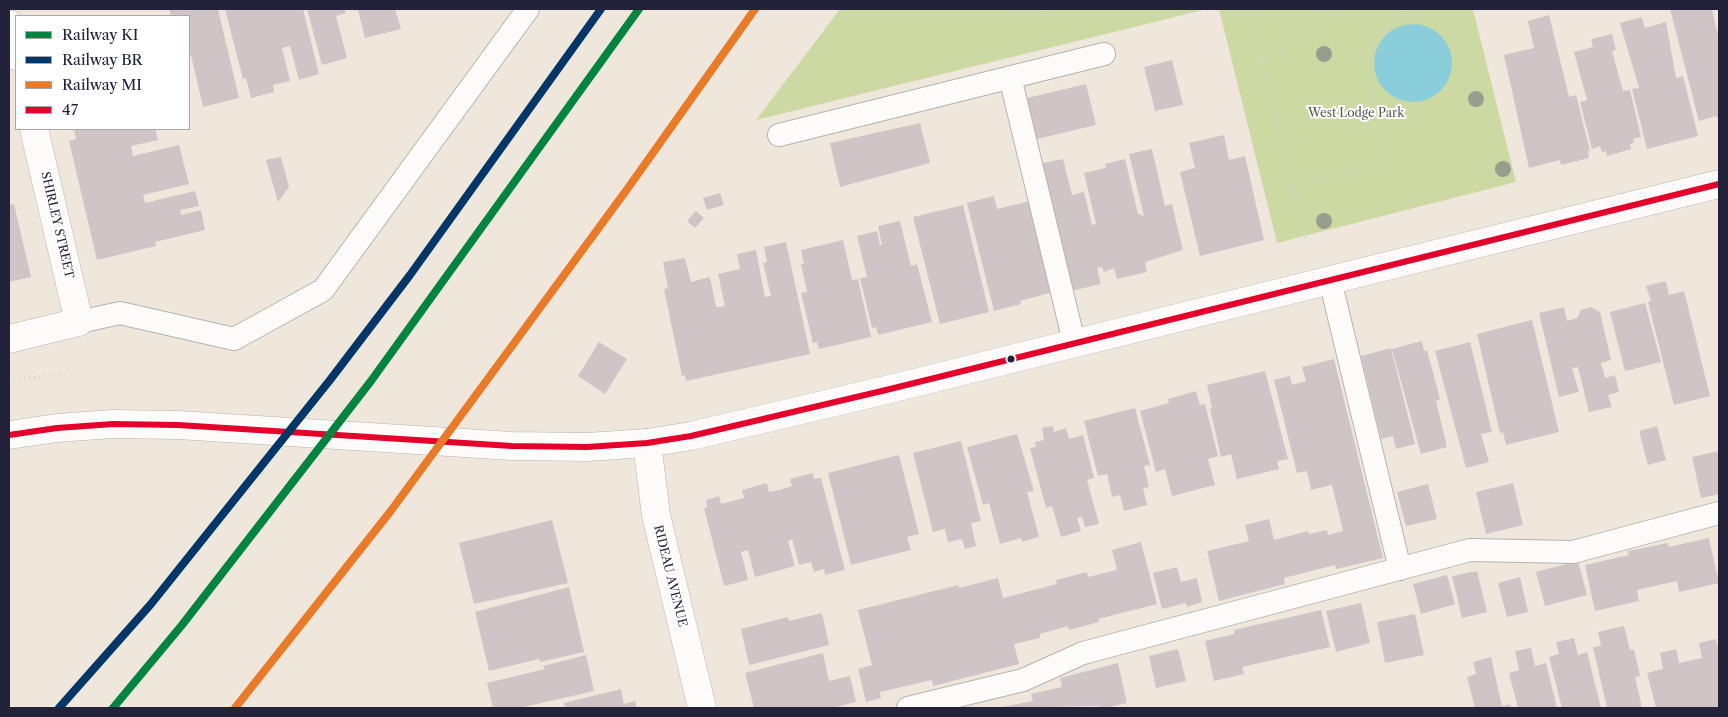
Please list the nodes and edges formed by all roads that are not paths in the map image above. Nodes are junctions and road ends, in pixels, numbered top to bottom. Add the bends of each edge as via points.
1 (19, 9) edge
2 (528, 9) edge
3 (9, 11) edge
4 (9, 24) edge
5 (15, 51) edge
6 (1104, 54) dead end
7 (1010, 77) junction
8 (34, 130) edge
9 (779, 135) dead end
10 (1719, 184) edge
11 (1330, 280) junction
12 (79, 322) junction
13 (9, 339) edge
14 (1074, 342) junction
15 (9, 435) edge
16 (648, 443) junction
17 (1719, 513) edge
18 (1400, 569) junction
19 (702, 708) edge
20 (908, 708) edge

1 - 3 street
2 - 12 lane via 323,290 234,339 120,313
4 - 5 street
6 - 7 lane
7 - 9 lane
7 - 14 lane
8 - 12 street, SHIRLEY STREET
10 - 11 street
11 - 14 street
11 - 18 lane
12 - 13 street
14 - 16 street via 691,436
15 - 16 street via 112,424 178,425 512,446 586,447
16 - 19 street, RIDEAU AVENUE via 656,515
17 - 18 lane via 1573,552 1470,550
18 - 20 lane via 1083,653 1023,680

